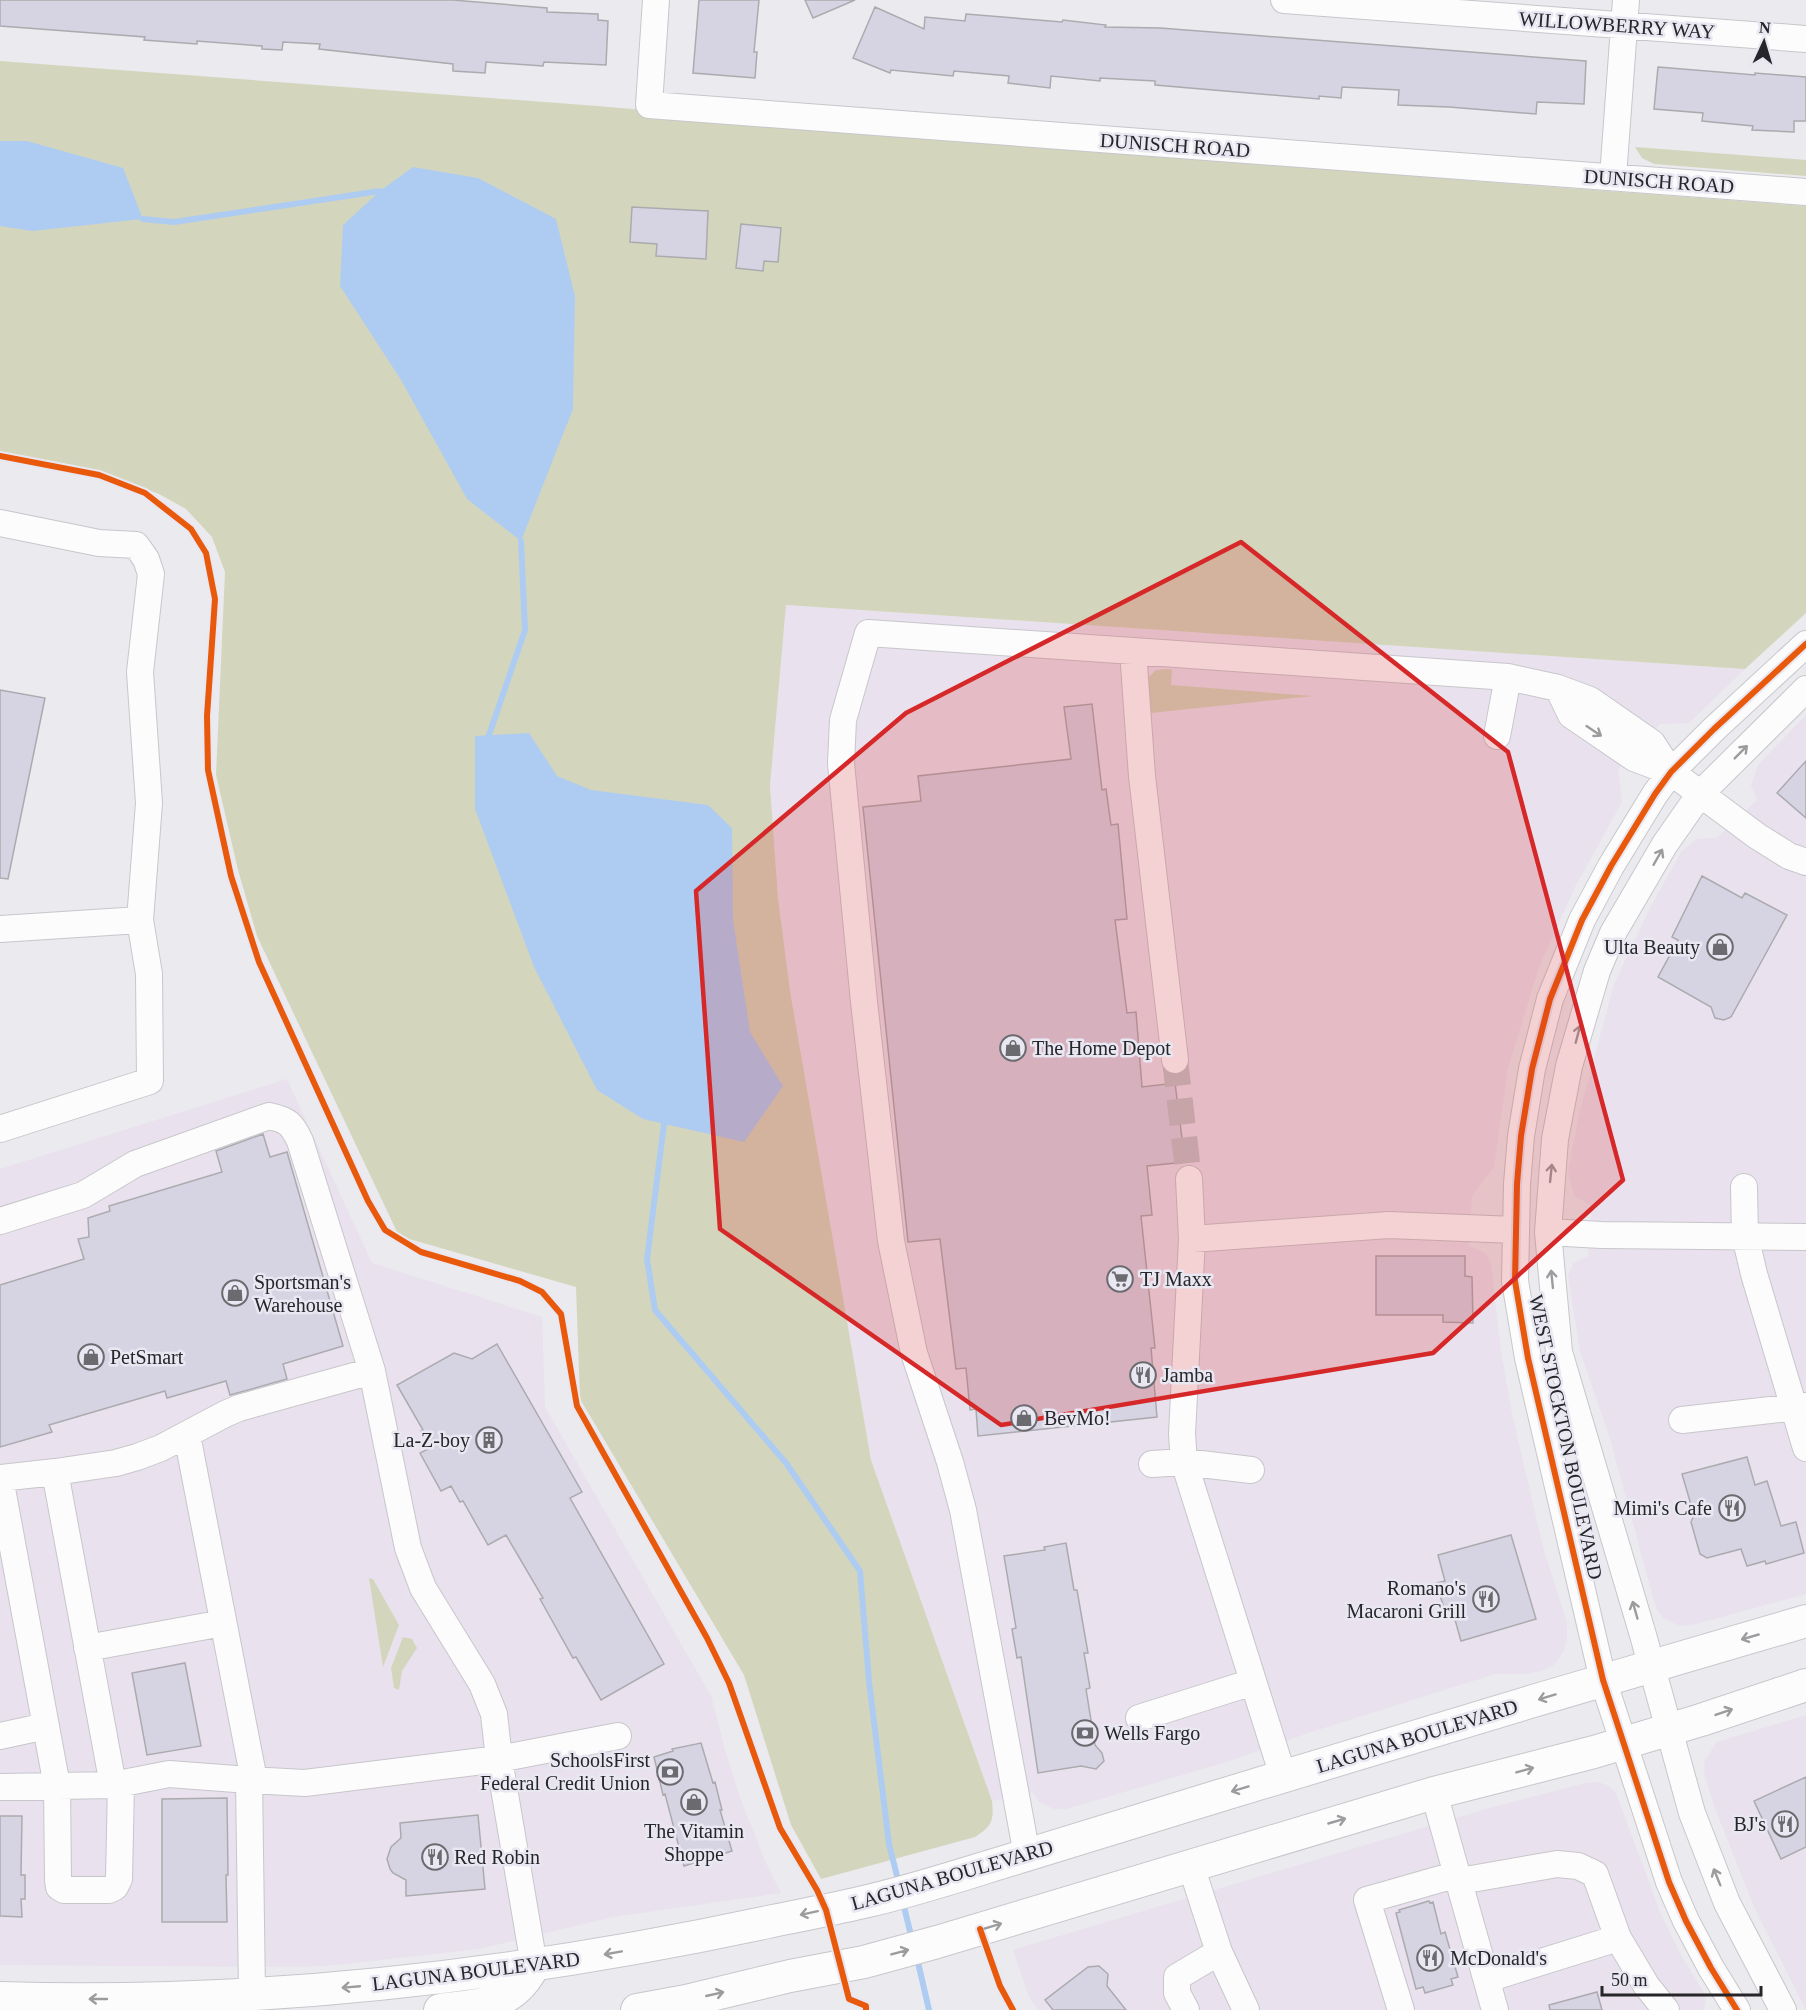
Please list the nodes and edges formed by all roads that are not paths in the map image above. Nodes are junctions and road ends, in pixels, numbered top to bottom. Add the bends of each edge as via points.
1 (656, 0) edge
2 (1284, 0) edge
3 (1626, 0) edge
4 (1624, 26) junction
5 (1806, 39) edge
6 (1613, 177) junction
7 (1806, 192) edge
8 (0, 523) edge
9 (1806, 644) edge
10 (1133, 651) junction
11 (1508, 678) junction
12 (1806, 689) edge
13 (1497, 736) dead end
14 (1671, 772) junction
15 (1700, 794) junction
16 (1806, 862) edge
17 (140, 920) junction
18 (0, 929) edge
19 (1175, 1060) tunnel mouth
20 (0, 1129) edge
21 (1189, 1179) tunnel mouth
22 (1744, 1187) dead end
23 (0, 1221) edge
24 (1515, 1230) junction
25 (1548, 1232) junction
26 (1745, 1236) junction
27 (1806, 1237) edge
28 (1192, 1239) junction
29 (372, 1371) junction
30 (1800, 1407) edge
31 (1682, 1420) dead end
32 (187, 1435) junction
33 (1806, 1448) edge
34 (1184, 1462) junction
35 (1152, 1464) dead end
36 (1251, 1470) dead end
37 (55, 1472) junction
38 (0, 1478) edge
39 (6, 1543) edge
40 (1806, 1621) edge
41 (223, 1623) junction
42 (87, 1648) junction
43 (1652, 1666) junction
44 (1603, 1680) junction
45 (1253, 1682) junction
46 (1806, 1684) edge
47 (1139, 1718) dead end
48 (46, 1726) junction
49 (1668, 1729) junction
50 (0, 1736) edge
51 (618, 1736) dead end
52 (1623, 1743) junction
53 (499, 1759) junction
54 (1283, 1776) junction
55 (251, 1780) junction
56 (117, 1784) junction
57 (57, 1786) junction
58 (0, 1787) edge
59 (1434, 1793) junction
60 (1027, 1855) junction
61 (1191, 1866) junction
62 (1459, 1878) junction
63 (1618, 1938) junction
64 (1220, 1952) junction
65 (534, 1965) junction
66 (1487, 1979) junction
67 (252, 1994) junction
68 (0, 1998) edge
69 (440, 2010) edge
70 (637, 2010) edge
71 (1186, 2010) edge
72 (1246, 2010) edge
73 (1401, 2010) edge
74 (1495, 2010) edge
75 (1666, 2010) edge
76 (1737, 2010) edge
77 (1783, 2010) edge

1 - 6 street, DUNISCH ROAD via 649,105
2 - 4 street, WILLOWBERRY WAY
3 - 4 street
4 - 5 street, WILLOWBERRY WAY
4 - 6 street
6 - 7 street, DUNISCH ROAD
8 - 17 street via 99,543 136,545 146,559 151,574 140,672 150,803
9 - 14 street, WEST STOCKTON BOULEVARD
10 - 11 street
10 - 19 street via 1142,776
10 - 60 street via 868,633 843,720 841,763 891,1240 914,1353 963,1510
11 - 13 street
11 - 14 street via 1590,699 1652,743
15 -> 12 street, WEST STOCKTON BOULEVARD
14 - 15 street
14 - 24 street, WEST STOCKTON BOULEVARD via 1582,920 1550,999 1532,1069 1521,1136
15 - 16 street via 1757,836
25 -> 15 street, WEST STOCKTON BOULEVARD via 1555,1138 1569,1066 1597,971 1613,933 1665,844
17 - 18 street
17 - 20 street via 149,974 150,1081
21 - 28 street
22 - 26 street
23 - 29 street via 83,1195 146,1160 269,1116 284,1119 300,1142
24 - 28 street via 1389,1225
24 - 44 street, WEST STOCKTON BOULEVARD via 1515,1281 1528,1358
25 - 26 street
43 -> 25 street, WEST STOCKTON BOULEVARD via 1560,1352
26 - 27 street
26 - 30 street via 1754,1274
28 - 34 street via 1182,1434
29 - 32 street via 239,1408
29 - 53 street via 408,1548 423,1588 482,1684 494,1714
30 - 31 street
30 - 33 street
32 - 37 street via 127,1460
32 - 41 street
34 - 35 street
34 - 36 street
34 - 45 street
37 - 38 street
37 - 42 street
38 - 39 street
39 - 48 street
40 -> 43 main road, LAGUNA BOULEVARD
41 - 42 street
41 - 55 street
42 - 56 street
43 - 44 main road, LAGUNA BOULEVARD
43 - 49 street, WEST STOCKTON BOULEVARD
44 - 52 street, WEST STOCKTON BOULEVARD
44 -> 54 main road, LAGUNA BOULEVARD
45 - 47 street
45 - 54 street
49 -> 46 main road
48 - 50 street
48 - 57 street
49 - 52 main road
77 -> 49 street, WEST STOCKTON BOULEVARD via 1727,1903 1692,1813
51 - 53 street
59 -> 52 main road
52 - 76 street, WEST STOCKTON BOULEVARD via 1686,1921
53 - 55 street via 305,1783
53 - 65 street
54 -> 60 main road, LAGUNA BOULEVARD
55 - 56 street via 169,1774
55 - 67 street
56 - 57 street
56 - 57 street via 118,1879 109,1890 59,1887
57 - 58 street
61 -> 59 main road
59 - 62 street
60 -> 65 main road, LAGUNA BOULEVARD via 867,1902 686,1940
61 - 64 street
70 -> 61 main road via 864,1962
62 - 63 street via 1557,1864 1578,1866 1595,1874
62 - 66 street
62 - 73 street via 1367,1900
63 - 66 street
63 - 75 street
64 - 71 street via 1177,1977 1177,1993
64 - 72 street
65 -> 67 main road, LAGUNA BOULEVARD via 357,1987
65 - 69 main road via 512,1994 491,2003
66 - 74 street
67 -> 68 main road, LAGUNA BOULEVARD via 139,1999

